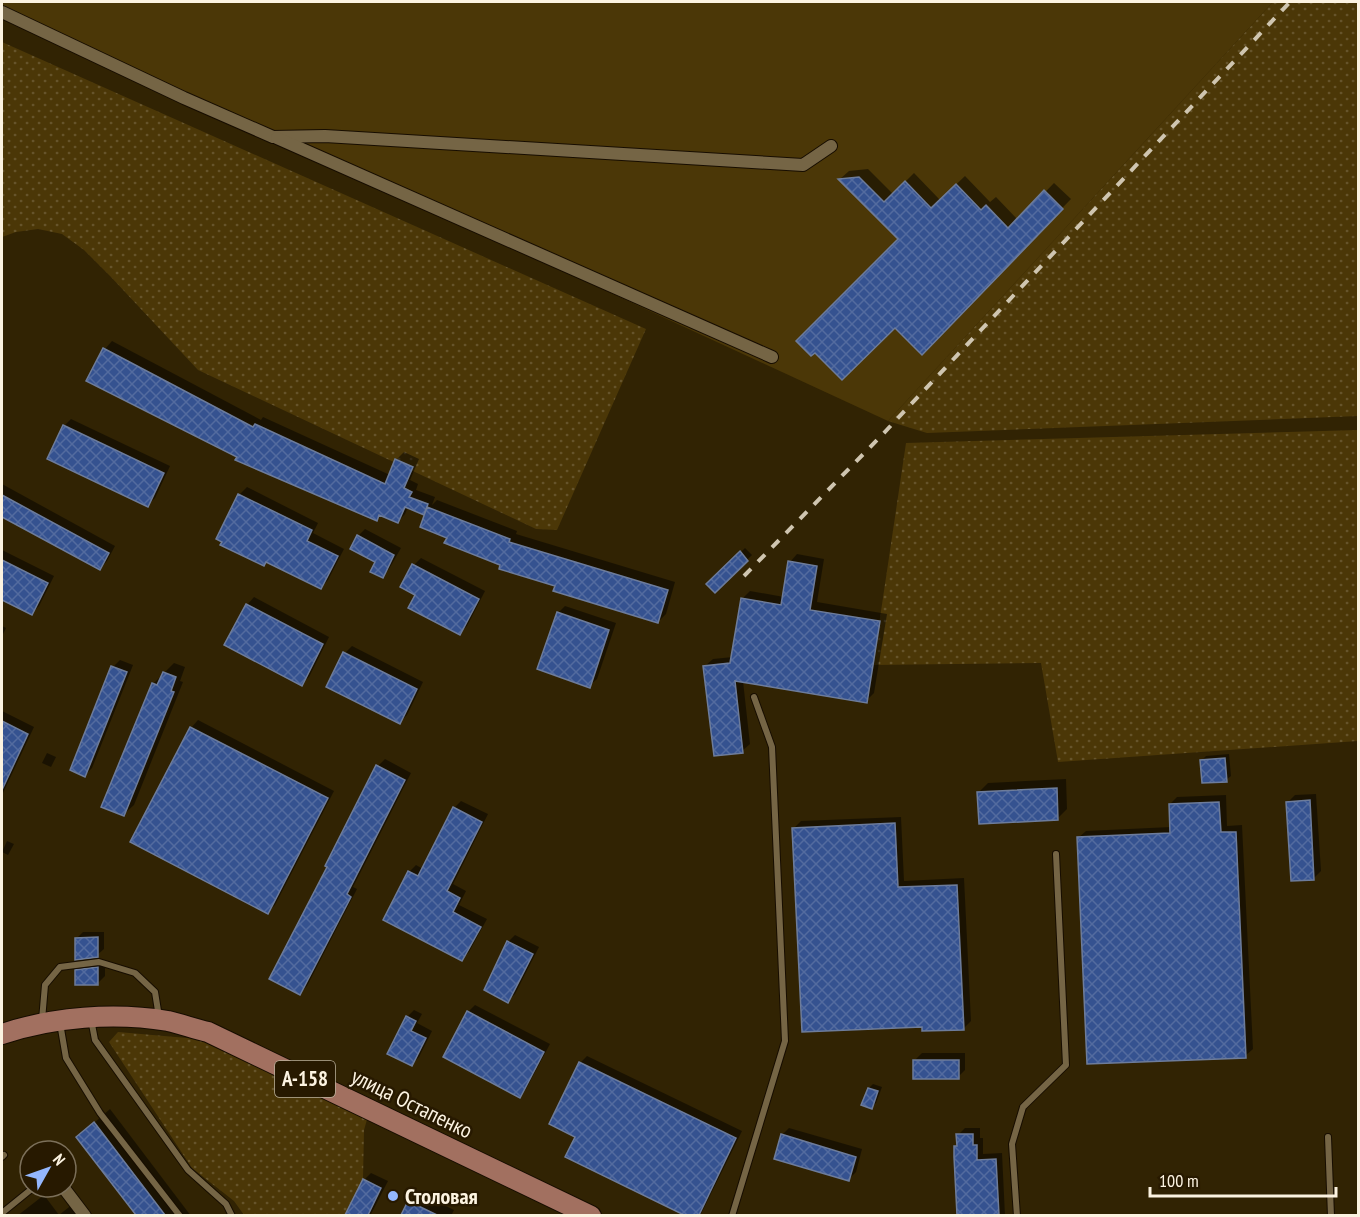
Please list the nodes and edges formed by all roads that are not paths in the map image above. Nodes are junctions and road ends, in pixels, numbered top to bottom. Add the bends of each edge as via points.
1 (2, 12) edge
2 (273, 137) junction
3 (831, 146) dead end
4 (772, 357) dead end
5 (754, 697) dead end
6 (1056, 854) dead end
7 (91, 1018) junction
8 (160, 1020) junction
9 (51, 1023) junction
10 (2, 1034) edge
11 (1328, 1137) dead end
12 (19, 1199) edge
13 (72, 1199) edge
14 (2, 1213) edge
15 (85, 1215) edge
16 (180, 1215) edge
17 (232, 1215) edge
18 (591, 1215) edge
19 (732, 1215) edge
20 (1017, 1215) edge
21 (1331, 1215) edge

1 - 2 street
2 - 3 street via 325,136 803,165
2 - 4 street
5 - 19 lane via 772,747 785,1041
6 - 20 lane via 1066,1065 1023,1107 1012,1144
7 - 8 main road, улица Остапенко / А-158
7 - 9 main road, улица Остапенко / А-158
7 - 17 lane via 95,1040 188,1170 226,1204
8 - 9 lane via 155,992 135,973 99,962 60,967 45,985 42,1011
8 - 18 main road, улица Остапенко / А-158 via 208,1032
9 - 10 main road, улица Остапенко / А-158
9 - 16 lane via 66,1058 100,1113
11 - 21 lane
12 - 14 lane
13 - 15 street

